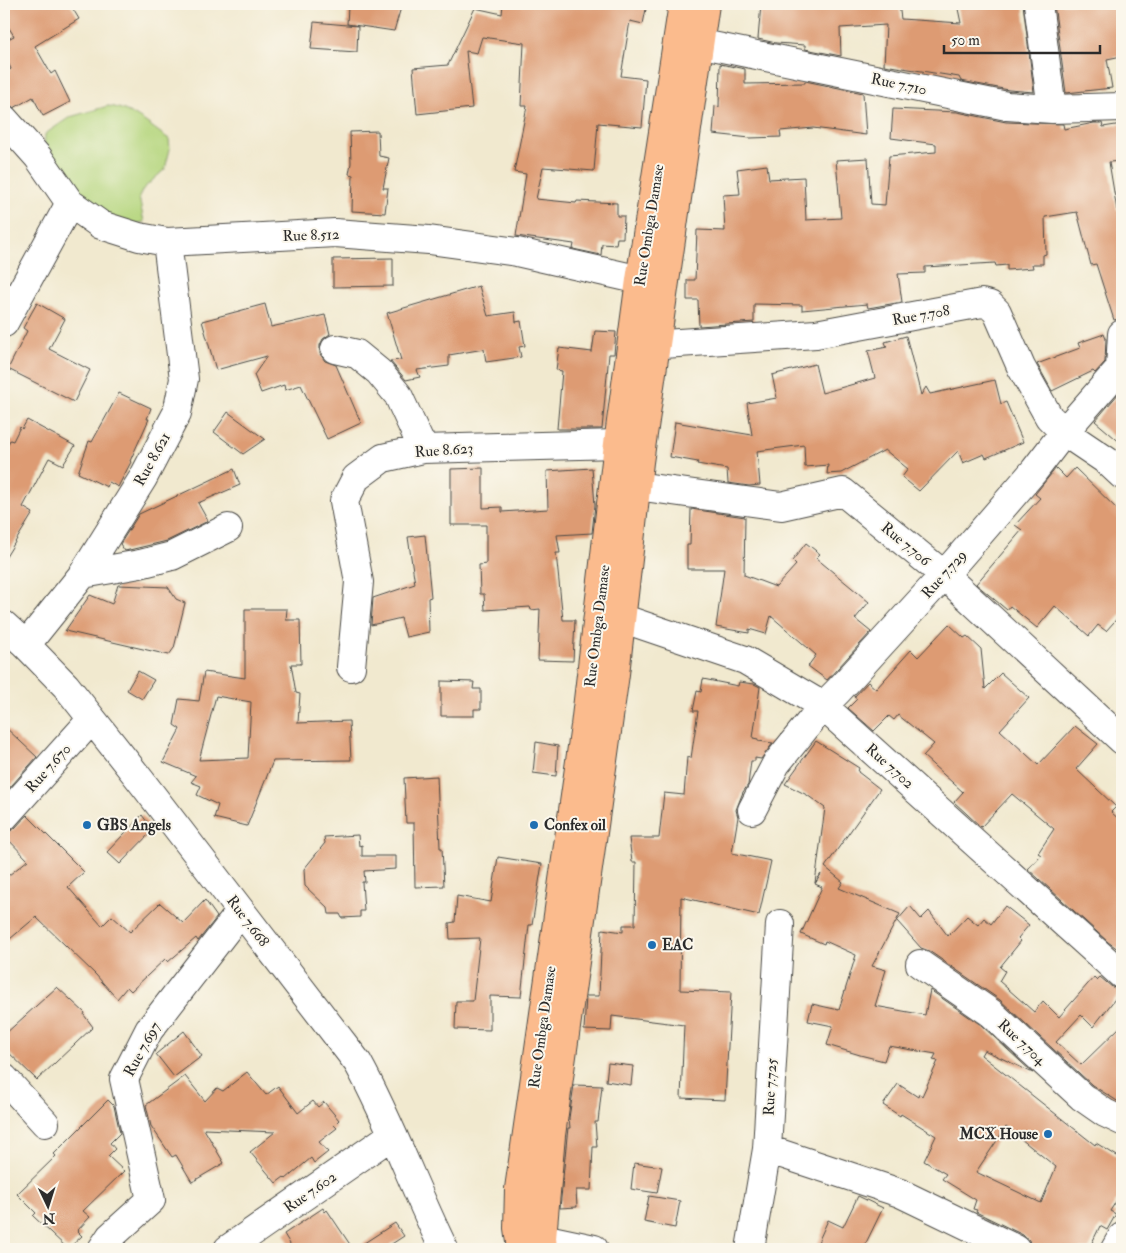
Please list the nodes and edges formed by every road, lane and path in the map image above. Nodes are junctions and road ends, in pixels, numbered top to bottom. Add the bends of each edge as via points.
1 (683, 4) edge
2 (705, 4) edge
3 (1038, 4) edge
4 (689, 41) junction
5 (1122, 107) edge
6 (1052, 109) junction
7 (4, 119) edge
8 (70, 203) junction
9 (167, 242) junction
10 (653, 283) junction
11 (4, 323) edge
12 (1122, 334) edge
13 (644, 346) junction
14 (335, 349) dead end
15 (1064, 432) junction
16 (423, 449) junction
17 (629, 449) junction
18 (1122, 475) edge
19 (636, 486) junction
20 (228, 528) dead end
21 (83, 574) junction
22 (944, 575) junction
23 (609, 617) junction
24 (4, 625) edge
25 (26, 645) junction
26 (351, 667) dead end
27 (823, 706) junction
28 (92, 718) junction
29 (1122, 740) edge
30 (752, 810) dead end
31 (4, 817) edge
32 (241, 911) junction
33 (780, 924) dead end
34 (920, 964) dead end
35 (1122, 975) edge
36 (4, 1078) edge
37 (1122, 1121) edge
38 (45, 1123) dead end
39 (392, 1135) junction
40 (767, 1149) junction
41 (1122, 1237) edge
42 (535, 1245) edge
43 (102, 1249) edge
44 (228, 1249) edge
45 (444, 1249) edge
46 (594, 1249) edge
47 (750, 1249) edge
48 (1016, 1249) edge
49 (1115, 1249) edge

1 - 4 main road, Rue Ombga Damase
2 - 4 main road, Rue Ombga Damase
3 - 6 street
4 - 6 street, Rue 7.710 via 1007,106
4 - 10 main road, Rue Ombga Damase
5 - 6 street, Rue 7.710
7 - 8 street, Rue 8.512 via 38,157
8 - 9 street, Rue 8.512 via 101,225
8 - 11 street
9 - 10 street, Rue 8.512 via 335,233 400,238 516,252
9 - 21 street, Rue 8.621 via 184,379 177,413 143,478
10 - 13 main road, Rue Ombga Damase
12 - 15 street, Rue 7.729 via 1120,368
13 - 15 street, Rue 7.708 via 816,334 990,305 998,312 1032,388 1049,417
13 - 17 main road, Rue Ombga Damase
14 - 16 street via 357,354 379,372 398,395
15 - 18 street, Rue 7.708
15 - 22 street, Rue 7.729
16 - 17 street, Rue 8.623
16 - 26 street, Rue 8.623 via 383,458 356,478 344,501 359,582
17 - 19 main road, Rue Ombga Damase
17 - 23 main road, Rue Ombga Damase
19 - 22 street, Rue 7.706 via 781,506 843,492
19 - 23 main road, Rue Ombga Damase
20 - 21 street via 172,556
21 - 25 street, Rue 8.621
22 - 27 street, Rue 7.729
22 - 29 street, Rue 7.706
23 - 27 street, Rue 7.702 via 745,660
23 - 42 main road, Rue Ombga Damase via 615,674
24 - 25 street, Rue 7.668
25 - 28 street, Rue 7.668
27 - 30 street, Rue 7.729 via 776,764
27 - 35 street, Rue 7.702
28 - 31 street, Rue 7.670
28 - 32 street, Rue 7.668
32 - 39 street, Rue 7.668 via 358,1064
32 - 43 street, Rue 7.697 via 149,1030 124,1079 151,1200 110,1237
33 - 40 street, Rue 7.725
34 - 37 street, Rue 7.704 via 991,1013 1082,1097
36 - 38 street
39 - 44 street, Rue 7.602
39 - 45 street, Rue 7.668
40 - 47 street, Rue 7.725
40 - 48 street via 900,1193
41 - 49 street
42 - 46 street

